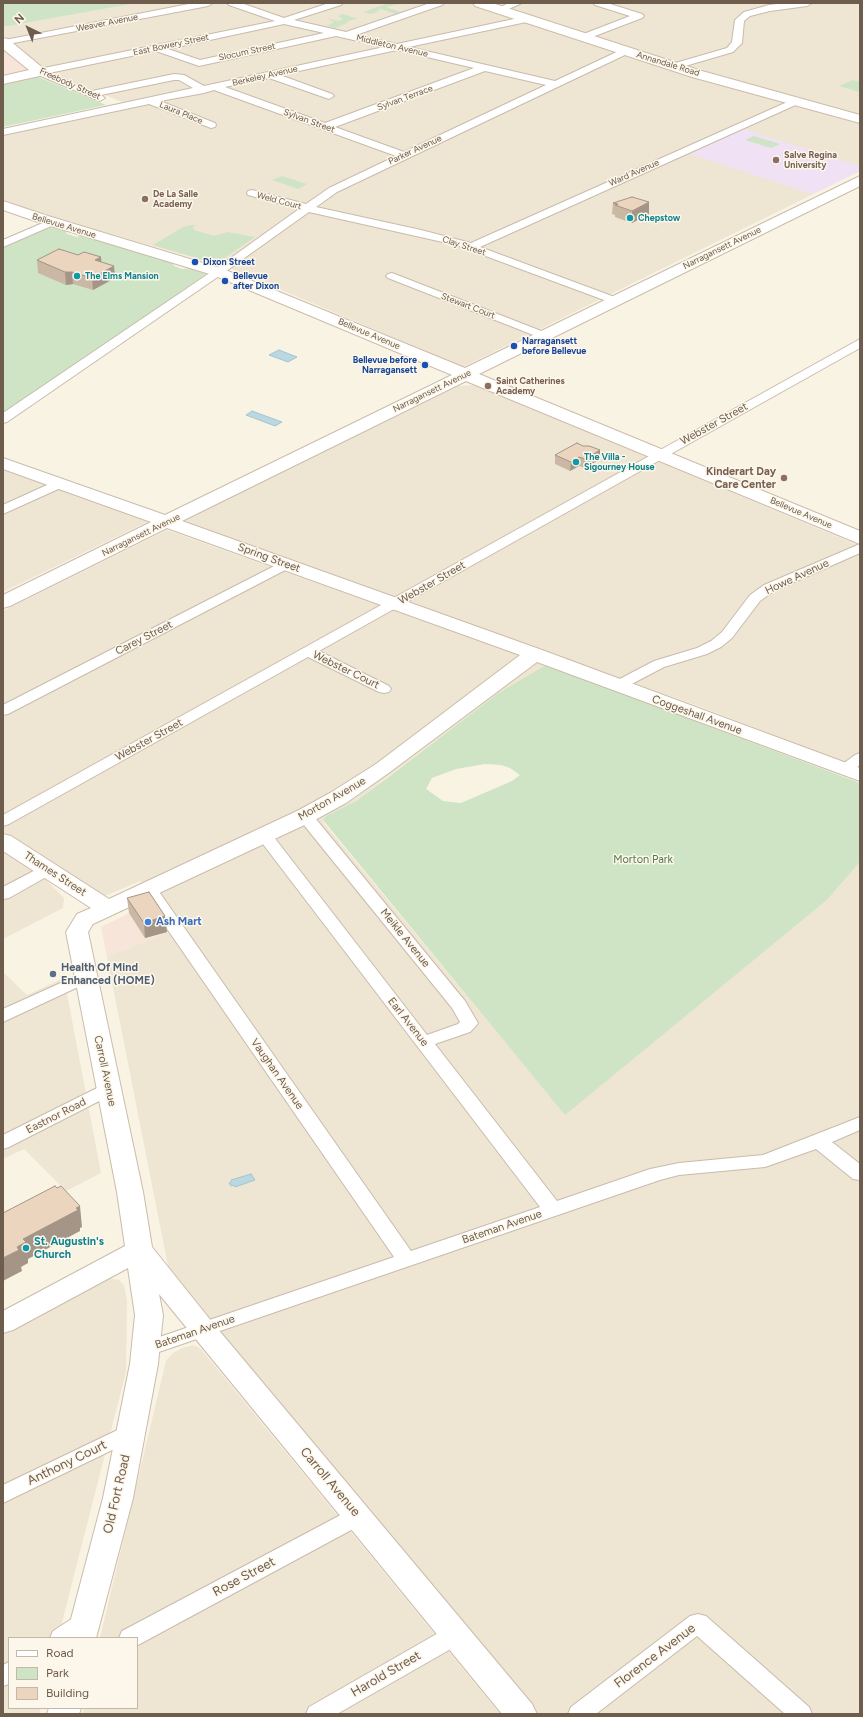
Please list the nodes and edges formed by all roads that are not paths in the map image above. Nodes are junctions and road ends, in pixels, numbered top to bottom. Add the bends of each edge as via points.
1 (208, 3) edge
2 (232, 3) edge
3 (338, 3) edge
4 (439, 3) edge
5 (479, 3) edge
6 (517, 3) edge
7 (598, 3) edge
8 (807, 3) edge
9 (499, 10) junction
10 (528, 19) junction
11 (285, 21) junction
12 (343, 34) junction
13 (584, 37) junction
14 (4, 42) edge
15 (401, 47) junction
16 (157, 48) junction
17 (626, 51) junction
18 (675, 66) junction
19 (484, 68) junction
20 (39, 72) junction
21 (270, 75) junction
22 (3, 80) edge
23 (554, 84) junction
24 (216, 87) junction
25 (204, 90) junction
26 (91, 94) junction
27 (329, 96) dead end
28 (150, 101) junction
29 (797, 102) junction
30 (121, 107) junction
31 (860, 119) edge
32 (211, 125) dead end
33 (325, 127) junction
34 (3, 132) edge
35 (402, 155) junction
36 (860, 180) edge
37 (252, 193) dead end
38 (3, 206) edge
39 (307, 208) junction
40 (52, 222) junction
41 (3, 244) edge
42 (471, 247) junction
43 (218, 272) junction
44 (392, 276) dead end
45 (616, 301) junction
46 (545, 336) junction
47 (860, 343) edge
48 (466, 375) junction
49 (3, 419) edge
50 (659, 455) junction
51 (3, 463) edge
52 (60, 483) junction
53 (3, 510) edge
54 (167, 522) junction
55 (860, 538) edge
56 (860, 548) edge
57 (286, 564) junction
58 (3, 602) edge
59 (395, 604) junction
60 (308, 651) junction
61 (535, 654) junction
62 (619, 686) junction
63 (384, 689) dead end
64 (3, 711) edge
65 (855, 767) edge
66 (306, 816) junction
67 (3, 821) edge
68 (264, 835) junction
69 (3, 841) edge
70 (49, 869) junction
71 (149, 890) junction
72 (3, 894) edge
73 (107, 908) junction
74 (85, 977) junction
75 (3, 1016) edge
76 (424, 1042) junction
77 (109, 1089) junction
78 (860, 1122) edge
79 (818, 1141) junction
80 (3, 1143) edge
81 (860, 1174) edge
82 (553, 1210) junction
83 (140, 1250) junction
84 (406, 1259) junction
85 (3, 1323) edge
86 (202, 1329) junction
87 (146, 1349) junction
88 (130, 1432) junction
89 (3, 1495) edge
90 (358, 1516) junction
91 (75, 1633) edge
92 (455, 1635) junction
93 (132, 1637) edge
94 (317, 1714) edge
95 (521, 1714) edge
96 (579, 1714) edge
97 (801, 1714) edge

1 - 14 street, Weaver Avenue
2 - 11 street, Middleton Avenue
3 - 11 street, East Bowery Street
4 - 12 street, Slocum Street
5 - 9 main road, Annandale Road
6 - 9 street
7 - 13 street via 639,16
8 - 18 street via 747,14 740,20 737,43 733,48
9 - 10 main road, Annandale Road
10 - 13 main road, Annandale Road
10 - 15 street, Berkeley Avenue
11 - 12 street, Middleton Avenue
11 - 16 street, East Bowery Street
12 - 15 street, Middleton Avenue
12 - 16 street, Slocum Street via 200,63
13 - 17 main road, Annandale Road
14 - 20 main road, Freebody Street
15 - 19 street, Middleton Avenue
15 - 21 street, Berkeley Avenue
16 - 20 street, East Bowery Street
17 - 18 main road, Annandale Road
17 - 23 street, Parker Avenue
18 - 29 main road, Annandale Road
19 - 23 street, Middleton Avenue
19 - 33 street, Sylvan Terrace
20 - 22 main road, East Bowery Street
20 - 26 street, Freebody Street
21 - 24 street, Berkeley Avenue
21 - 27 street
23 - 35 street, Parker Avenue
24 - 25 street, Berkeley Avenue
24 - 33 street, Sylvan Street
25 - 26 street via 181,77
25 - 28 street, Berkeley Avenue
26 - 30 street, Freebody Street
28 - 30 street, Berkeley Avenue
28 - 32 street, Laura Place
29 - 31 main road, Annandale Road
29 - 42 street, Ward Avenue
30 - 34 street, Berkeley Avenue
33 - 35 street, Sylvan Street
35 - 39 street, Parker Avenue via 333,190
36 - 45 main road, Narragansett Avenue
37 - 39 street, Weld Court
38 - 40 main road, Bellevue Avenue
39 - 42 street, Clay Street via 421,233
39 - 43 street, Parker Avenue
40 - 41 street
40 - 43 main road, Bellevue Avenue
42 - 45 street, Clay Street
43 - 48 main road, Bellevue Avenue
43 - 49 street
44 - 46 street, Stewart Court
45 - 46 main road, Narragansett Avenue
46 - 48 main road, Narragansett Avenue
47 - 50 street, Webster Street
48 - 50 main road, Bellevue Avenue
48 - 54 main road, Narragansett Avenue
50 - 55 main road, Bellevue Avenue
50 - 59 street, Webster Street
51 - 52 main road, Spring Street
52 - 53 street
52 - 54 main road, Spring Street
54 - 57 main road, Spring Street
54 - 58 main road, Narragansett Avenue
56 - 62 street, Howe Avenue via 769,588 756,598 727,635 716,644 648,669
57 - 59 main road, Spring Street
57 - 64 street, Carey Street
59 - 60 street, Webster Street
59 - 61 main road, Spring Street
60 - 63 street, Webster Court
60 - 67 street, Webster Street
61 - 62 main road, Coggeshall Avenue
61 - 66 main road, Morton Avenue via 378,772
62 - 65 main road, Coggeshall Avenue
66 - 68 main road, Morton Avenue
66 - 76 street, Meikle Avenue via 467,1018 469,1023 464,1028
68 - 71 main road, Morton Avenue
68 - 76 street, Earl Avenue
69 - 70 main road, Thames Street
70 - 72 street
70 - 73 main road, Thames Street
71 - 73 main road, Morton Avenue
71 - 84 street, Vaughan Avenue
73 - 74 main road, Carroll Avenue via 85,919 77,932
74 - 75 street
74 - 77 main road, Carroll Avenue
76 - 82 street, Earl Avenue
77 - 80 street, Eastnor Road
77 - 83 main road, Carroll Avenue
78 - 79 street, Bateman Avenue
79 - 81 street
79 - 82 street, Bateman Avenue via 765,1161 679,1169 657,1174
82 - 84 street, Bateman Avenue
83 - 85 main road
83 - 86 main road, Carroll Avenue
83 - 87 main road, Carroll Avenue via 149,1315
84 - 86 street, Bateman Avenue
86 - 87 street, Bateman Avenue
86 - 90 main road, Carroll Avenue
87 - 88 main road, Old Fort Road
88 - 89 street, Anthony Court
88 - 91 main road, Old Fort Road via 118,1498
90 - 92 main road, Carroll Avenue
90 - 93 street, Rose Street
92 - 94 street, Harold Street
92 - 95 main road, Carroll Avenue
96 - 97 street, Florence Avenue via 698,1622

